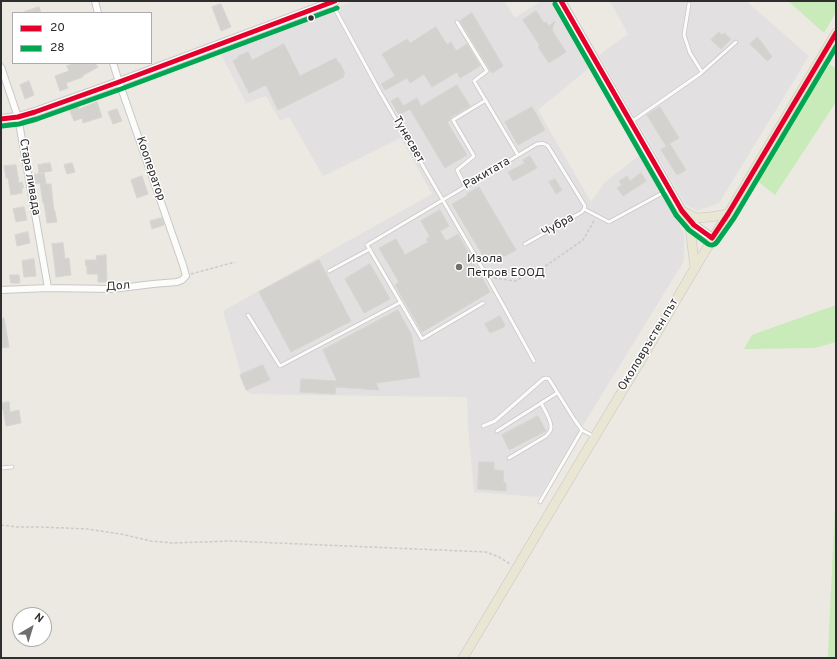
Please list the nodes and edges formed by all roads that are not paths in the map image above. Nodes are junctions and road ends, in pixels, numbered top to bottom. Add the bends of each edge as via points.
1 (95, 1) edge
2 (561, 1) edge
3 (330, 2) edge
4 (689, 4) dead end
5 (98, 12) edge
6 (457, 22) dead end
7 (836, 33) edge
8 (736, 42) dead end
9 (114, 64) edge
10 (1, 67) edge
11 (702, 72) junction
12 (119, 82) junction
13 (486, 100) junction
14 (18, 117) junction
15 (1, 119) edge
16 (631, 122) junction
17 (518, 155) junction
18 (465, 186) junction
19 (670, 189) junction
20 (442, 199) junction
21 (584, 203) joint
22 (584, 209) junction
23 (682, 210) junction
24 (728, 214) junction
25 (712, 238) junction
26 (524, 244) dead end
27 (370, 249) junction
28 (695, 268) junction
29 (330, 271) dead end
30 (186, 276) joint
31 (48, 288) junction
32 (1, 290) edge
33 (401, 302) junction
34 (483, 303) dead end
35 (248, 315) dead end
36 (534, 361) dead end
37 (557, 393) junction
38 (541, 403) junction
39 (483, 426) dead end
40 (582, 430) junction
41 (497, 431) dead end
42 (594, 436) junction
43 (509, 458) dead end
44 (12, 467) dead end
45 (1, 468) edge
46 (540, 502) dead end
47 (463, 658) edge

1 - 5 street
2 - 16 street
3 - 12 street
3 - 20 lane, Тунесвет
4 - 11 lane via 684,35 690,53
6 - 13 lane via 487,71 474,81
7 - 24 main road, Околовръстен път
8 - 11 lane
9 - 12 street, Кооператор
10 - 14 street, Стара ливада
11 - 16 lane
12 - 14 street
12 - 30 street, Кооператор
13 - 17 lane
13 - 18 lane via 453,120 474,156 457,170
14 - 15 street
14 - 31 street, Стара ливада
16 - 19 street
17 - 18 lane, Ракитата
17 - 21 lane, Ракитата via 537,144 548,146
18 - 20 lane, Ракитата
19 - 22 lane via 609,222
19 - 23 street
20 - 27 lane, Ракитата via 367,245
20 - 36 lane, Тунесвет
21 - 22 lane, Чубра
22 - 26 lane, Чубра
23 - 24 main road via 696,218
23 - 25 street via 694,225
23 - 28 main road via 690,228
24 - 25 main road, Околовръстен път
25 - 28 main road, Околовръстен път
27 - 29 lane
27 - 33 lane
28 - 42 main road, Околовръстен път
30 - 31 street, Дол via 178,282 112,289
31 - 32 street, Дол
33 - 34 lane via 422,339
33 - 35 lane via 280,366
37 - 38 lane
37 - 39 lane via 548,379 543,379 495,421
37 - 40 lane
38 - 41 lane
38 - 43 lane via 552,427 550,432
40 - 42 lane
40 - 46 lane
42 - 47 main road, Околовръстен път
44 - 45 lane

